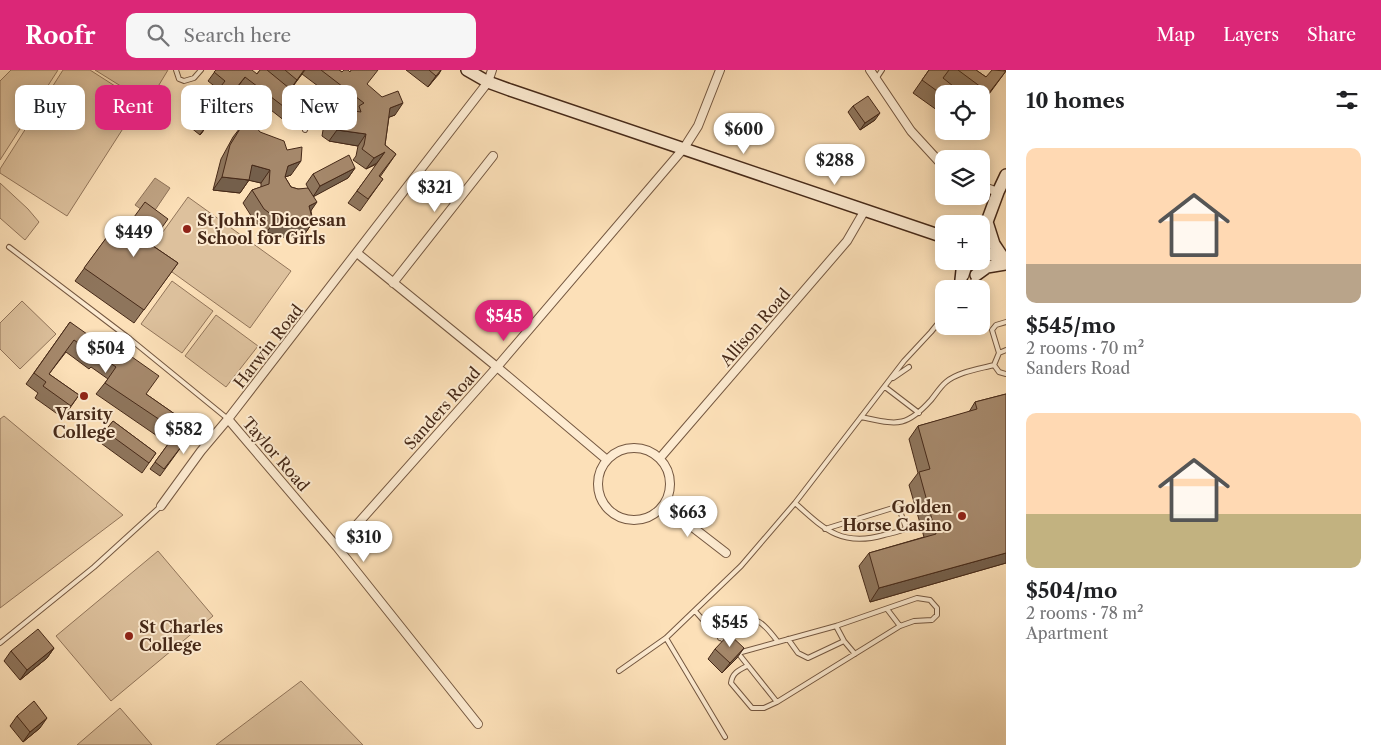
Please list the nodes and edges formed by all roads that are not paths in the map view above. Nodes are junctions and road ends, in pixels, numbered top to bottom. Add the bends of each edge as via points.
1 (176, 70) edge
2 (201, 70) edge
3 (467, 70) edge
4 (492, 70) edge
5 (720, 70) edge
6 (870, 70) edge
7 (882, 70) edge
8 (876, 79) junction
9 (488, 82) junction
10 (684, 148) junction
11 (493, 156) dead end
12 (935, 157) edge
13 (1006, 175) edge
14 (990, 189) edge
15 (998, 192) junction
16 (865, 210) junction
17 (989, 215) edge
18 (907, 224) junction
19 (935, 229) edge
20 (935, 234) edge
21 (990, 239) edge
22 (9, 247) dead end
23 (357, 253) junction
24 (990, 256) edge
25 (1005, 261) edge
26 (977, 270) edge
27 (976, 275) junction
28 (974, 280) edge
29 (393, 283) junction
30 (1006, 322) edge
31 (935, 326) edge
32 (1006, 350) edge
33 (998, 354) junction
34 (994, 365) junction
35 (497, 367) junction
36 (909, 367) dead end
37 (1006, 374) edge
38 (891, 380) junction
39 (885, 387) junction
40 (919, 413) junction
41 (861, 417) junction
42 (228, 420) junction
43 (660, 458) junction
44 (607, 460) junction
45 (795, 503) junction
46 (664, 505) junction
47 (161, 506) joint
48 (826, 529) junction
49 (337, 547) junction
50 (726, 553) dead end
51 (887, 609) junction
52 (695, 611) junction
53 (836, 626) junction
54 (900, 626) junction
55 (666, 638) junction
56 (720, 638) junction
57 (788, 639) junction
58 (844, 641) junction
59 (778, 642) junction
60 (0, 643) edge
61 (738, 653) junction
62 (855, 654) junction
63 (747, 666) junction
64 (619, 671) dead end
65 (777, 702) junction
66 (478, 724) dead end
67 (724, 737) dead end

1 - 2 lane via 179,79 184,81 194,78
3 - 9 street
4 - 9 street, Harwin Road
5 - 10 street, Sanders Road via 698,126
6 - 8 street
7 - 8 lane
8 - 12 street via 911,131
9 - 10 street
9 - 23 street, Harwin Road
10 - 16 street
10 - 35 street, Sanders Road
11 - 29 street
13 - 15 street
14 - 15 street
15 - 17 street
16 - 18 street
16 - 43 street, Allison Road via 847,241
18 - 19 street
18 - 20 street
21 - 25 street
22 - 42 lane, Taylor Road via 130,339
23 - 29 street
23 - 42 street, Harwin Road
24 - 25 street
25 - 27 street
26 - 27 lane
27 - 28 lane
29 - 35 street
30 - 33 lane via 992,330
31 - 38 lane
32 - 33 lane
33 - 34 lane
34 - 37 lane via 999,372
34 - 40 lane via 946,382
35 - 44 street
35 - 49 street, Sanders Road
36 - 38 lane
38 - 39 lane
39 - 40 lane
39 - 41 lane
40 - 41 lane via 896,423
41 - 45 lane
42 - 47 street, Harwin Road
42 - 49 street, Taylor Road
43 - 44 street via 648,450 633,447 619,451
43 - 46 street via 669,472 670,489
44 - 46 street via 601,470 599,487 604,503 612,512 639,519 655,513
45 - 48 lane
45 - 52 lane via 742,566
46 - 50 street
47 - 60 lane, Harwin Road via 94,567
48 - 48 lane via 833,534 861,540 906,528 900,508 896,507
49 - 66 street, Taylor Road
51 - 53 lane
51 - 54 lane
51 - 54 lane via 917,598 930,600 936,605 938,612 932,620
52 - 55 lane
52 - 56 lane
53 - 57 lane
53 - 58 lane
54 - 62 lane
55 - 64 lane
55 - 67 lane
56 - 59 lane via 741,622 751,620 766,626
56 - 61 lane
57 - 58 lane via 798,653 808,658
57 - 59 lane
58 - 62 lane
59 - 61 lane
61 - 63 lane
62 - 65 lane
63 - 65 lane
63 - 65 lane via 737,671 732,683 748,704 756,709

